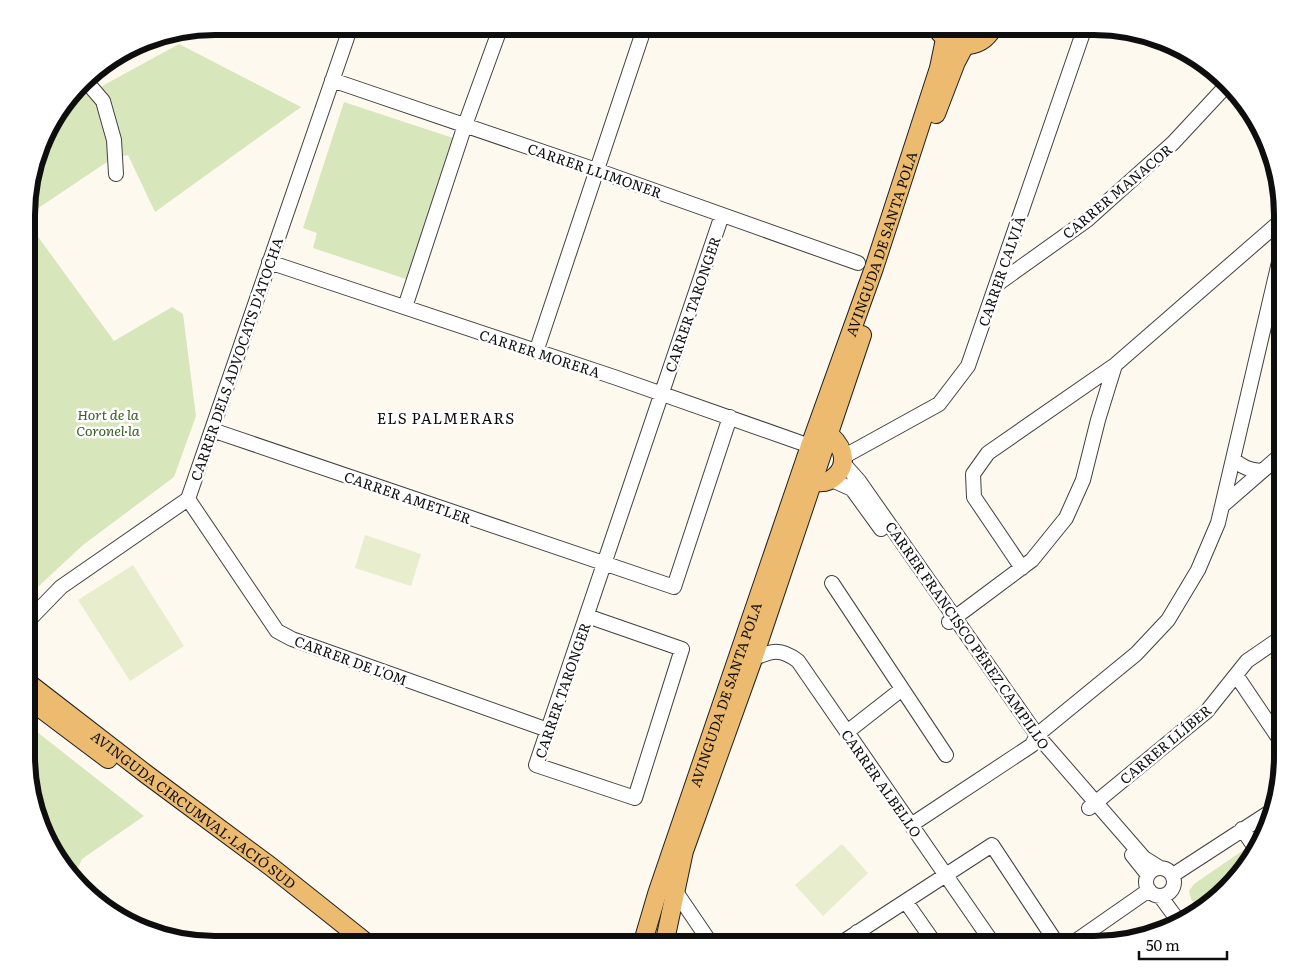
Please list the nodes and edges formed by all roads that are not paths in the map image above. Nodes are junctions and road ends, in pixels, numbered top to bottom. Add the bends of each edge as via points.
1 (348, 35) edge
2 (498, 35) edge
3 (642, 35) edge
4 (940, 35) edge
5 (943, 35) edge
6 (989, 35) edge
7 (1082, 35) edge
8 (965, 46) junction
9 (332, 80) junction
10 (90, 86) edge
11 (1223, 90) edge
12 (465, 125) junction
13 (596, 170) junction
14 (116, 174) dead end
15 (722, 216) junction
16 (1274, 227) edge
17 (1262, 238) junction
18 (1274, 246) edge
19 (270, 262) junction
20 (858, 263) dead end
21 (1274, 280) edge
22 (996, 285) junction
23 (405, 307) junction
24 (536, 352) junction
25 (1115, 366) junction
26 (1085, 386) junction
27 (662, 394) junction
28 (1102, 407) junction
29 (730, 418) junction
30 (212, 430) junction
31 (830, 435) junction
32 (810, 446) junction
33 (1233, 459) junction
34 (843, 460) junction
35 (1274, 460) edge
36 (1261, 471) junction
37 (832, 480) junction
38 (814, 481) junction
39 (188, 498) junction
40 (1222, 506) junction
41 (604, 563) junction
42 (1022, 568) junction
43 (832, 583) dead end
44 (35, 614) edge
45 (587, 616) junction
46 (952, 620) junction
47 (1274, 642) edge
48 (753, 659) junction
49 (1236, 675) junction
50 (35, 688) edge
51 (902, 689) junction
52 (35, 704) edge
53 (548, 730) junction
54 (1274, 731) edge
55 (847, 732) junction
56 (1035, 740) junction
57 (946, 755) dead end
58 (1092, 805) junction
59 (1263, 816) edge
60 (911, 825) junction
61 (1242, 830) junction
62 (1252, 843) edge
63 (1160, 873) junction
64 (946, 875) junction
65 (676, 892) junction
66 (1160, 892) junction
67 (906, 902) junction
68 (1182, 913) edge
69 (1176, 916) edge
70 (857, 932) junction
71 (352, 936) edge
72 (354, 936) edge
73 (644, 936) edge
74 (666, 936) edge
75 (706, 936) edge
76 (851, 936) edge
77 (860, 936) edge
78 (930, 936) edge
79 (988, 936) edge
80 (1052, 936) edge
81 (1085, 936) edge

1 - 9 street, CARRER DELS ADVOCATS D'ATOCHA
2 - 12 street
3 - 13 street
4 - 32 main road, AVINGUDA DE SANTA POLA via 939,68 877,259
5 - 8 main road
6 - 8 main road via 976,44
7 - 22 street, CARRER CALVIÀ
8 - 31 main road, AVINGUDA DE SANTA POLA via 938,106
9 - 12 street, CARRER LLIMONER
9 - 19 street, CARRER DELS ADVOCATS D'ATOCHA
10 - 14 street via 103,101 114,140
11 - 22 street, CARRER MANACOR via 1173,143 1087,220
12 - 13 street, CARRER LLIMONER
12 - 23 street
13 - 15 street, CARRER LLIMONER
13 - 24 street
15 - 20 street, CARRER LLIMONER
15 - 27 street, CARRER TARONGER
16 - 17 street
17 - 18 street
17 - 25 street
19 - 23 street, CARRER MORERA
19 - 30 street, CARRER DELS ADVOCATS D'ATOCHA
21 - 33 street
22 - 34 street, CARRER CALVIÀ via 968,366 939,404
23 - 24 street, CARRER MORERA
24 - 27 street, CARRER MORERA
25 - 26 street
25 - 28 street
26 - 28 street
26 - 42 street via 988,453 974,474 974,497
27 - 29 street, CARRER MORERA
27 - 41 street, CARRER TARONGER
28 - 42 street via 1082,480 1066,518
29 - 32 street, CARRER MORERA
29 - 41 street via 674,587
30 - 39 street, CARRER DELS ADVOCATS D'ATOCHA
30 - 41 street, CARRER AMETLER
31 - 32 main road via 821,436
31 - 34 main road via 842,450
31 - 38 main road, AVINGUDA DE SANTA POLA
32 - 38 main road, AVINGUDA DE SANTA POLA via 808,471
32 - 73 main road, AVINGUDA DE SANTA POLA
33 - 36 street via 1243,467
33 - 40 street
34 - 37 main road via 838,475
34 - 46 street, CARRER FRANCISCO PÉREZ CAMPILLO
35 - 36 street
36 - 40 street
37 - 38 main road
37 - 46 street, CARRER FRANCISCO PÉREZ CAMPILLO via 852,489
38 - 48 main road, AVINGUDA DE SANTA POLA
39 - 44 street, CARRER DELS ADVOCATS D'ATOCHA via 61,587
39 - 53 street, CARRER DE L'OM via 277,631
40 - 56 street via 1198,570 1168,620 1136,654
41 - 45 street, CARRER TARONGER
42 - 46 street
43 - 51 street
45 - 53 street, CARRER TARONGER
45 - 53 street, CARRER TARONGER via 682,649 635,798 536,765
46 - 56 street, CARRER FRANCISCO PÉREZ CAMPILLO
47 - 49 street, CARRER LLÍBER via 1247,661
48 - 55 street, CARRER ALBELLO via 776,651 798,661
48 - 65 main road, AVINGUDA DE SANTA POLA via 684,851
49 - 54 street
49 - 58 street, CARRER LLÍBER via 1207,711
50 - 72 main road, AVINGUDA CIRCUMVAL·LACIÓ SUD via 270,866
51 - 55 street
51 - 57 street
52 - 71 main road, AVINGUDA CIRCUMVAL·LACIÓ SUD via 263,874
55 - 60 street, CARRER ALBELLO
56 - 58 street, CARRER FRANCISCO PÉREZ CAMPILLO
56 - 60 street
58 - 63 street, CARRER FRANCISCO PÉREZ CAMPILLO
59 - 61 street
60 - 64 street, CARRER ALBELLO
61 - 62 street
61 - 63 street
63 - 66 street via 1146,882
63 - 66 street via 1174,884
64 - 67 street
64 - 79 street, CARRER ALBELLO
64 - 80 street via 992,845
65 - 74 main road, AVINGUDA DE SANTA POLA
65 - 75 street
66 - 68 street via 1176,903
66 - 69 street
66 - 81 street
67 - 70 street
67 - 78 street
70 - 76 street
70 - 77 street

